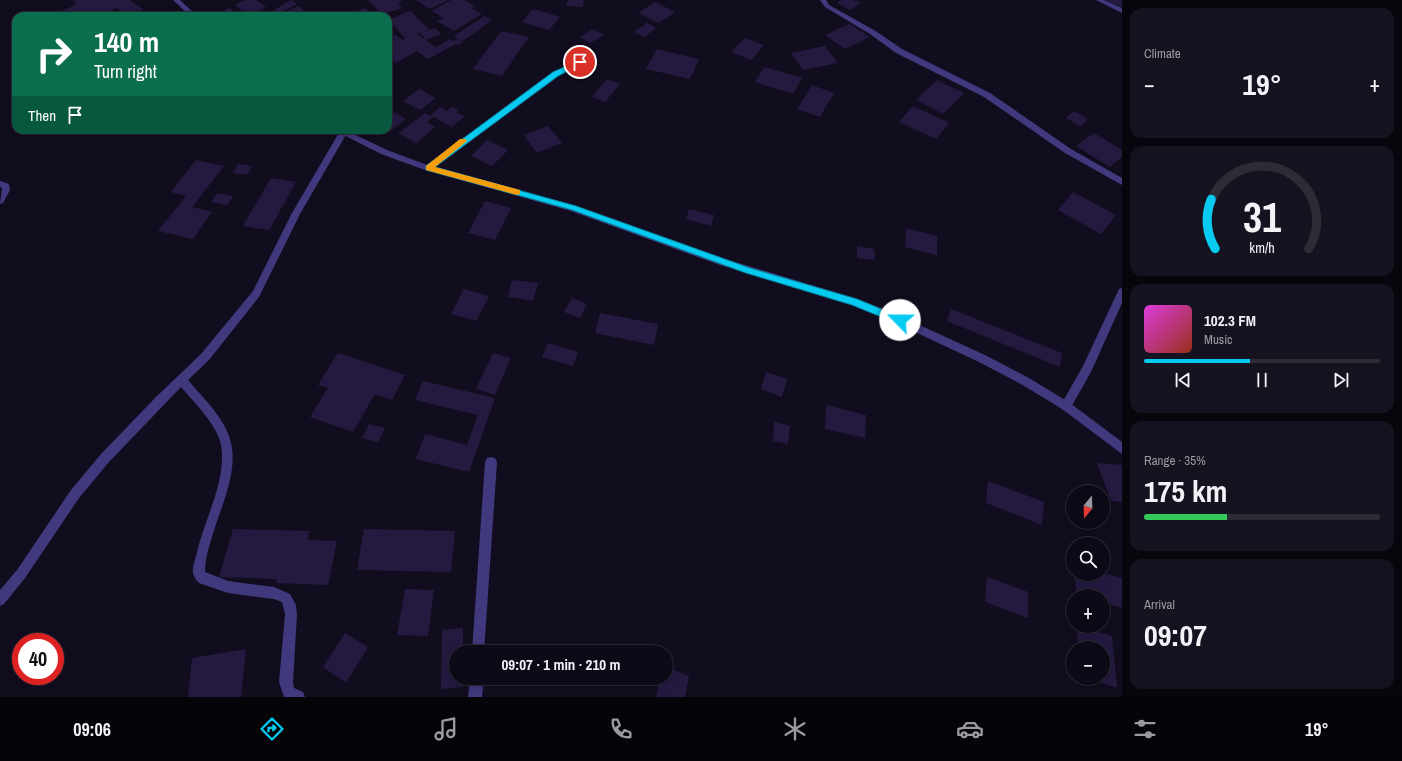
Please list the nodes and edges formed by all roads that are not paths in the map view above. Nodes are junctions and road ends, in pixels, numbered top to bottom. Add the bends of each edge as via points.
1 (176, 0) edge
2 (823, 0) edge
3 (1098, 0) edge
4 (1122, 11) edge
5 (190, 12) edge
6 (580, 62) dead end
7 (338, 134) edge
8 (346, 134) edge
9 (428, 168) junction
10 (1122, 182) edge
11 (0, 184) edge
12 (0, 201) edge
13 (1122, 292) edge
14 (181, 379) junction
15 (1066, 406) junction
16 (1122, 449) edge
17 (491, 462) dead end
18 (0, 600) edge
19 (478, 645) edge
20 (476, 685) edge
21 (298, 697) edge
22 (475, 697) edge

1 - 5 street
2 - 10 street via 827,6 899,51 987,95 1068,151
3 - 4 street
6 - 9 street via 556,74
7 - 14 street via 256,294 205,357
8 - 9 street via 384,152
9 - 15 street via 573,208 749,271 854,302 983,359
11 - 12 street via 6,186
13 - 15 street via 1087,369
14 - 18 street via 105,458 75,494 21,574
14 - 21 street via 222,431 226,443 227,460 204,546 200,576 228,587 274,593 286,598 291,614 286,682 288,692
15 - 16 street
17 - 19 street
20 - 22 street

